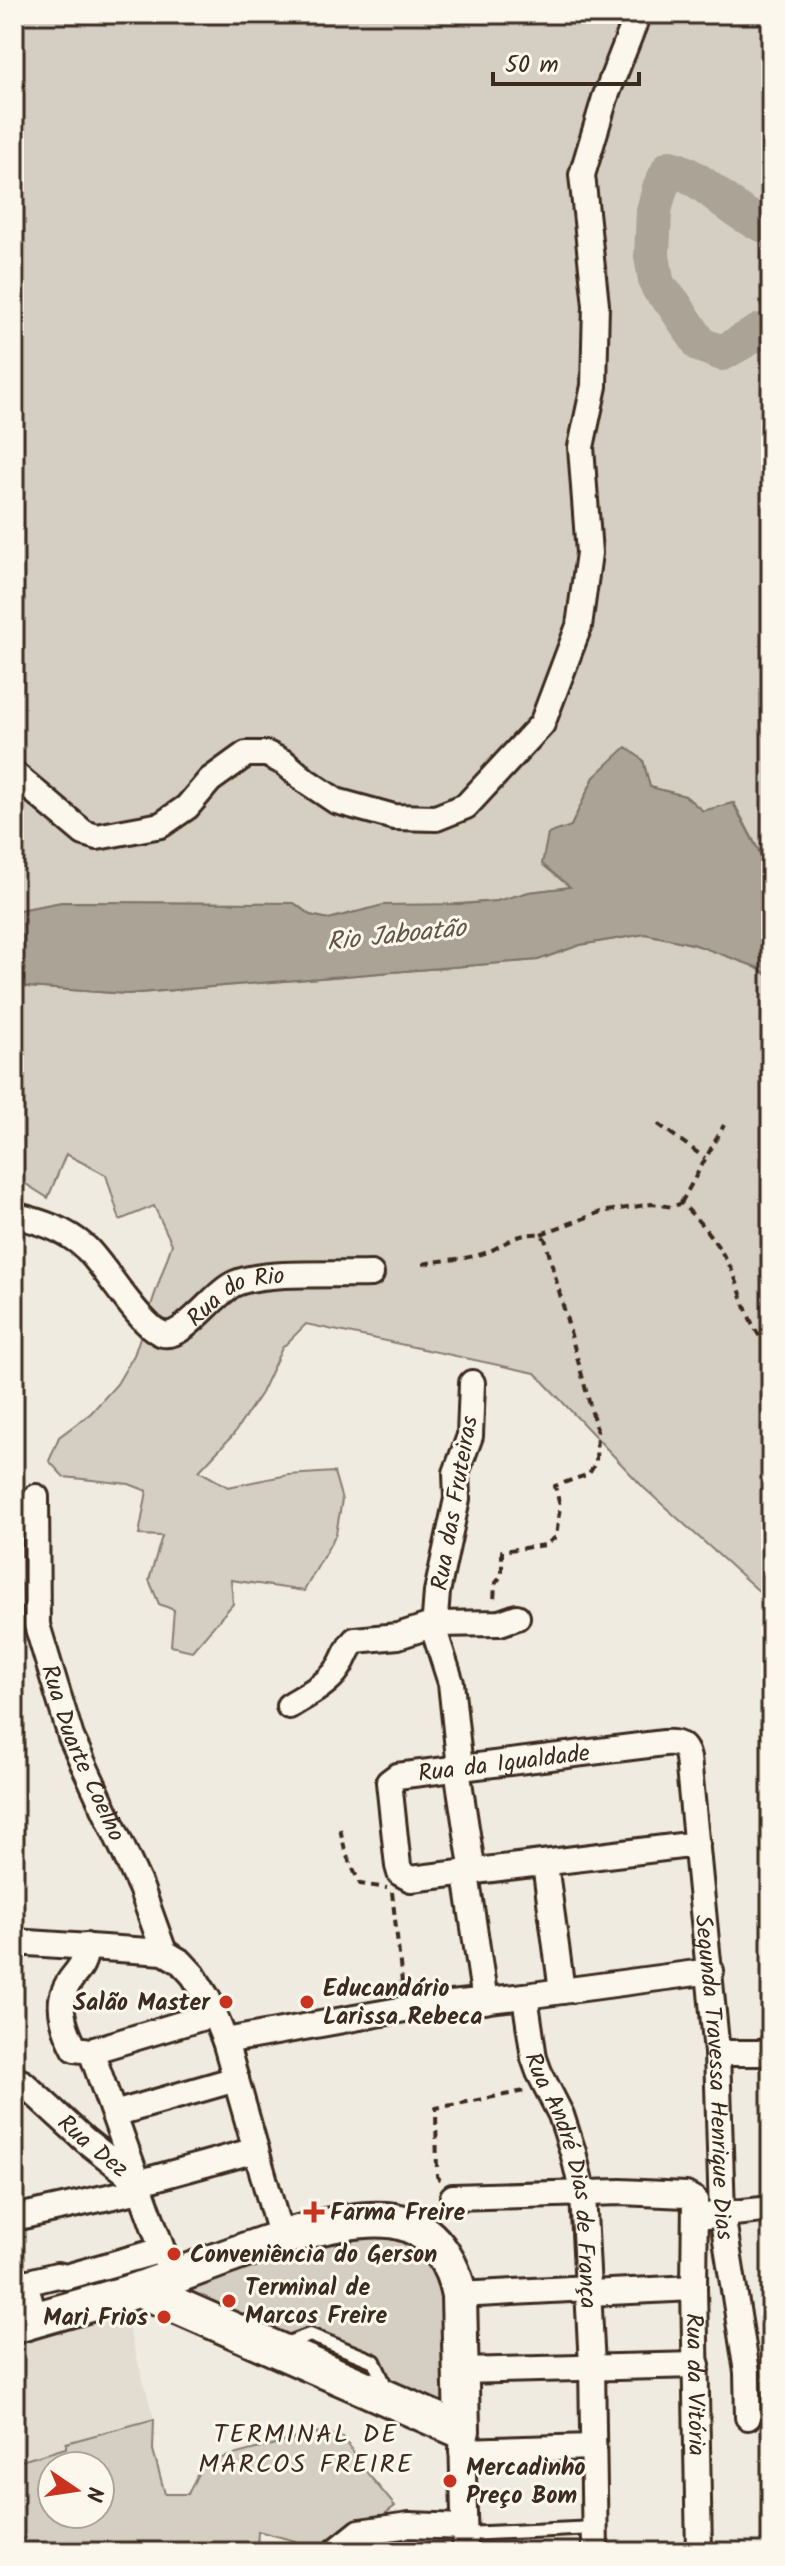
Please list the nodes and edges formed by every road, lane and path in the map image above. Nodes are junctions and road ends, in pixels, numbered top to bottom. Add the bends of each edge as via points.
1 (638, 14) edge
2 (14, 774) edge
3 (658, 1124) dead end
4 (724, 1125) dead end
5 (705, 1158) junction
6 (681, 1203) junction
7 (14, 1215) edge
8 (541, 1234) junction
9 (423, 1264) dead end
10 (371, 1274) dead end
11 (771, 1348) edge
12 (472, 1383) dead end
13 (36, 1497) dead end
14 (506, 1620) joint
15 (25, 1622) edge
16 (435, 1624) junction
17 (289, 1706) dead end
18 (676, 1743) joint
19 (458, 1769) junction
20 (340, 1829) dead end
21 (697, 1844) junction
22 (545, 1864) junction
23 (469, 1874) junction
24 (14, 1942) edge
25 (86, 1946) junction
26 (164, 1952) junction
27 (711, 1971) junction
28 (562, 1991) junction
29 (525, 1996) junction
30 (485, 2001) junction
31 (405, 2009) junction
32 (214, 2014) junction
33 (225, 2041) junction
34 (91, 2051) junction
35 (717, 2053) junction
36 (771, 2053) edge
37 (14, 2079) edge
38 (236, 2079) junction
39 (548, 2088) junction
40 (114, 2114) junction
41 (256, 2150) junction
42 (138, 2185) junction
43 (583, 2194) junction
44 (453, 2197) joint
45 (771, 2209) edge
46 (722, 2214) junction
47 (14, 2218) edge
48 (695, 2218) junction
49 (281, 2238) junction
50 (167, 2264) junction
51 (694, 2288) junction
52 (139, 2289) junction
53 (589, 2290) junction
54 (459, 2295) junction
55 (25, 2322) edge
56 (697, 2365) junction
57 (592, 2366) junction
58 (461, 2371) junction
59 (748, 2417) dead end
60 (462, 2441) junction
61 (593, 2447) junction
62 (464, 2537) edge
63 (595, 2540) edge
64 (335, 2552) edge
65 (699, 2552) edge

1 - 2 street via 582,175 596,305 594,386 581,447 589,553 579,626 542,724 466,806 436,818 394,817 336,801 285,763 267,754 246,754 161,825 97,837 84,833
3 - 5 path
4 - 5 path
5 - 6 path
6 - 8 path via 601,1212
6 - 11 path via 728,1262 755,1325
7 - 10 street, Rua do Rio via 47,1223 75,1239 141,1317 165,1335 186,1326 234,1283 259,1277
8 - 9 path via 514,1236 476,1256
8 - 14 path via 597,1431 596,1462 589,1474 555,1486 560,1506 556,1537 537,1547 502,1551 502,1575 493,1596
12 - 16 street, Rua das Fruteiras via 470,1436 456,1473 457,1499
13 - 15 street, Rua Duarte Coelho
14 - 16 street, Rua das Fruteiras
15 - 26 street, Rua Duarte Coelho
16 - 17 street, Rua das Fruteiras via 398,1636 355,1640 338,1670
16 - 19 street, Rua das Fruteiras via 451,1683
18 - 19 street, Rua da Igualdade
18 - 21 street, Segunda Travessa Henrique Dias via 688,1758
19 - 23 street, Rua das Fruteiras
19 - 23 street, Rua da Igualdade via 397,1776 389,1782 400,1873 411,1879
20 - 31 path via 360,1884 392,1888
21 - 22 street
21 - 27 street, Segunda Travessa Henrique Dias
22 - 23 street
22 - 28 street
23 - 30 street, Rua das Fruteiras
24 - 25 street
25 - 26 street
25 - 34 street via 84,1963 64,1990 62,2006 73,2046
26 - 32 street via 193,1975
27 - 28 street
27 - 35 street, Segunda Travessa Henrique Dias
28 - 29 street
29 - 30 street
29 - 39 street, Rua André Dias de França via 534,2058
30 - 31 street
31 - 33 street
32 - 33 street
32 - 34 street
33 - 38 street
34 - 40 street
35 - 36 street
35 - 46 street, Segunda Travessa Henrique Dias
37 - 42 street, Rua Dez
38 - 40 street
38 - 41 street
39 - 43 street, Rua André Dias de França
39 - 44 path via 436,2108 437,2176
40 - 42 street
41 - 42 street
41 - 49 street
42 - 47 street
42 - 50 street
43 - 44 street
43 - 48 street via 686,2195 696,2202
43 - 53 street, Rua André Dias de França
45 - 46 street
46 - 48 street
46 - 59 street, Segunda Travessa Henrique Dias via 747,2372
48 - 51 street, Rua da Vitória
49 - 50 main road
49 - 54 main road via 351,2221 409,2224 450,2264
50 - 52 main road
50 - 55 street via 25,2283
51 - 53 street
51 - 56 street, Rua da Vitória
52 - 55 main road
52 - 60 main road via 392,2400
53 - 54 street
53 - 57 street, Rua André Dias de França
54 - 58 main road
56 - 57 street
56 - 65 street, Rua da Vitória
57 - 58 street
57 - 61 street, Rua André Dias de França
58 - 60 main road
60 - 61 street
60 - 62 street
61 - 63 street, Rua André Dias de França
62 - 63 lane
62 - 64 street via 409,2525 360,2532

